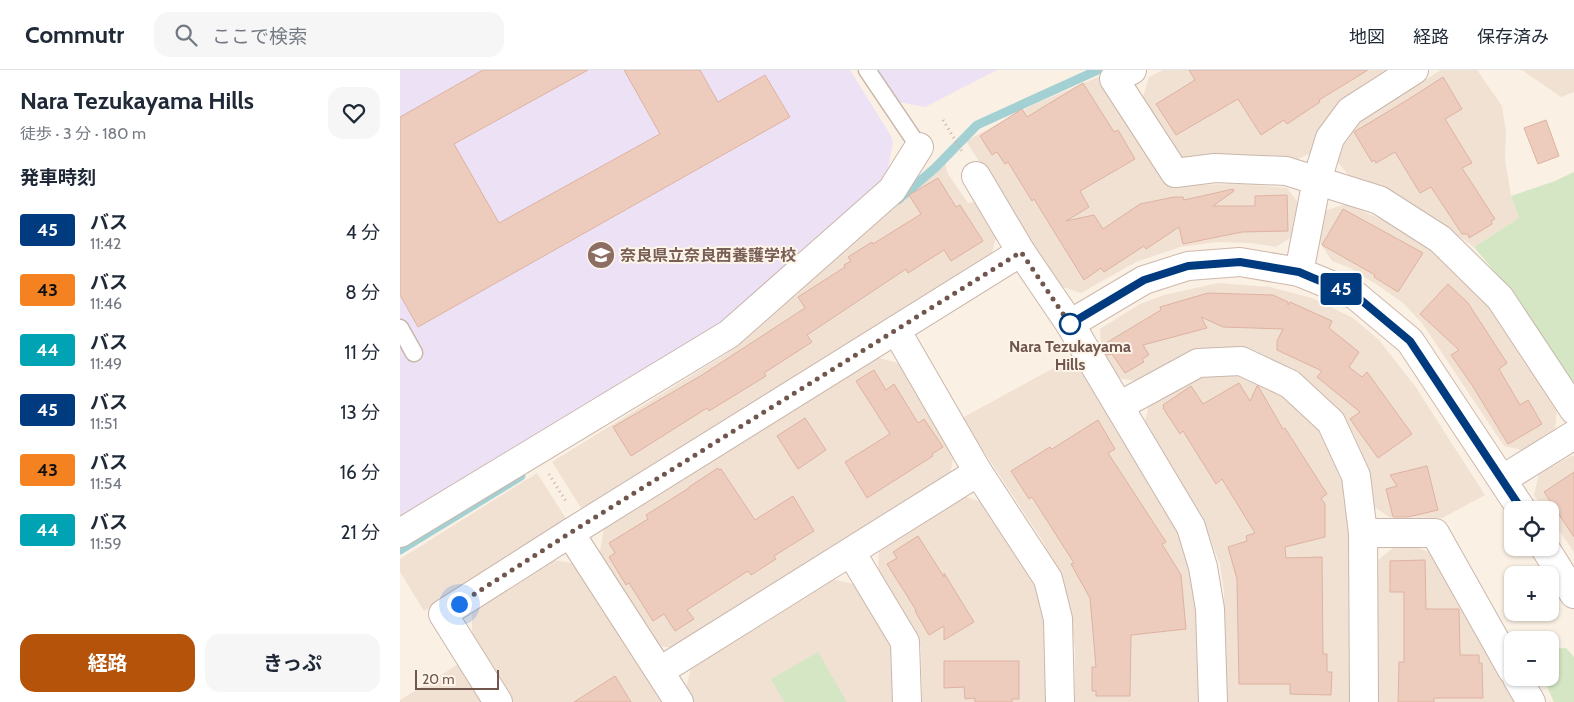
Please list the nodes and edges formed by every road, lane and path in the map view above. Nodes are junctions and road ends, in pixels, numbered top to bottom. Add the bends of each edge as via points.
1 (867, 70) edge
2 (1132, 70) edge
3 (1414, 70) edge
4 (943, 120) dead end
5 (919, 147) joint
6 (976, 176) joint
7 (1317, 180) junction
8 (1021, 252) junction
9 (1299, 272) junction
10 (1070, 324) junction
11 (400, 328) edge
12 (896, 330) junction
13 (414, 353) dead end
14 (1119, 406) junction
15 (1574, 410) edge
16 (1574, 435) edge
17 (535, 453) junction
18 (978, 472) junction
19 (1503, 479) junction
20 (1516, 501) edge
21 (576, 530) junction
22 (400, 533) edge
23 (1363, 534) junction
24 (851, 552) junction
25 (1550, 556) edge
26 (1574, 594) edge
27 (1504, 656) edge
28 (660, 671) junction
29 (1521, 686) edge
30 (498, 702) edge
31 (679, 702) edge
32 (907, 702) edge
33 (1060, 702) edge
34 (1214, 702) edge
35 (1364, 702) edge
36 (1530, 702) edge

1 - 5 lane
2 - 7 street via 1114,79 1175,173 1215,168 1286,171
3 - 7 street via 1350,111 1330,138
4 - 6 path
5 - 17 street via 892,190 730,334
6 - 8 street
7 - 9 street
7 - 15 street via 1379,200 1440,239 1500,298
8 - 10 street
8 - 12 street
9 - 10 street via 1240,262 1188,266 1144,280
9 - 19 street via 1355,295 1410,341
10 - 14 street
11 - 13 lane
12 - 18 street
12 - 21 street
14 - 23 street via 1198,363 1241,361 1290,384 1331,422 1356,476
14 - 34 street via 1191,527 1204,567 1210,609
16 - 19 street
17 - 21 path
17 - 22 street
18 - 24 street
18 - 33 street via 1048,579 1058,618
19 - 20 street
21 - 28 street
21 - 30 street via 444,614
23 - 27 street via 1435,533
23 - 35 street
24 - 28 street
24 - 32 street via 905,642
25 - 26 street
28 - 31 street
29 - 36 street

